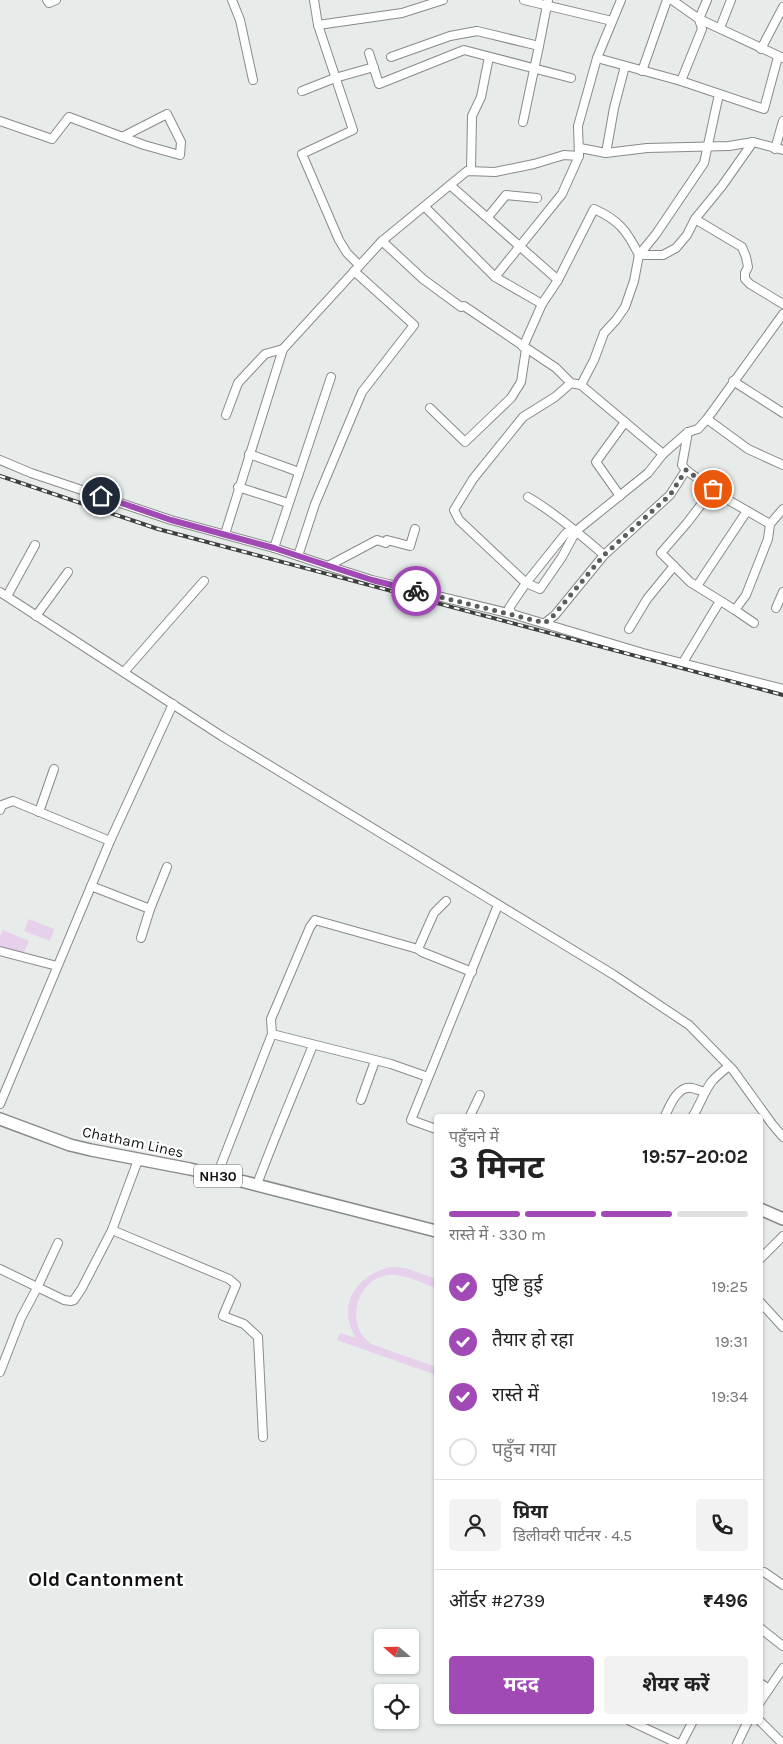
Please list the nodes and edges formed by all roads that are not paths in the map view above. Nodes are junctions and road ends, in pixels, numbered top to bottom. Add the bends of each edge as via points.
1 (47, 0) edge
2 (56, 0) edge
3 (232, 0) edge
4 (314, 0) edge
5 (443, 0) edge
6 (524, 0) edge
7 (621, 0) edge
8 (667, 0) edge
9 (672, 0) edge
10 (706, 0) edge
11 (731, 0) edge
12 (548, 3) edge
13 (783, 7) edge
14 (699, 19) junction
15 (612, 21) junction
16 (318, 24) junction
17 (720, 28) junction
18 (539, 46) junction
19 (761, 49) junction
20 (369, 53) dead end
21 (391, 57) dead end
22 (489, 57) junction
23 (780, 57) edge
24 (597, 58) junction
25 (625, 66) junction
26 (374, 67) junction
27 (533, 68) junction
28 (642, 70) junction
29 (335, 78) junction
30 (571, 78) dead end
31 (253, 80) dead end
32 (681, 81) junction
33 (302, 90) dead end
34 (720, 94) junction
35 (0, 121) edge
36 (783, 121) edge
37 (522, 122) dead end
38 (122, 137) junction
39 (753, 142) junction
40 (707, 146) junction
41 (779, 150) edge
42 (580, 152) junction
43 (606, 153) junction
44 (471, 171) junction
45 (450, 184) junction
46 (537, 198) dead end
47 (425, 207) junction
48 (488, 217) junction
49 (695, 219) junction
50 (382, 241) junction
51 (520, 245) junction
52 (639, 256) junction
53 (356, 268) junction
54 (496, 277) junction
55 (558, 280) junction
56 (542, 304) junction
57 (783, 304) edge
58 (783, 314) edge
59 (524, 348) junction
60 (283, 349) junction
61 (331, 377) dead end
62 (733, 381) junction
63 (571, 383) junction
64 (581, 385) junction
65 (430, 408) dead end
66 (783, 413) edge
67 (226, 415) dead end
68 (707, 419) junction
69 (625, 422) junction
70 (688, 432) junction
71 (249, 454) junction
72 (664, 454) junction
73 (0, 460) edge
74 (783, 465) edge
75 (686, 470) junction
76 (299, 472) junction
77 (238, 487) junction
78 (713, 489) junction
79 (620, 496) junction
80 (528, 497) dead end
81 (288, 503) junction
82 (783, 509) edge
83 (747, 511) junction
84 (770, 524) junction
85 (415, 529) dead end
86 (576, 531) junction
87 (225, 534) junction
88 (35, 545) dead end
89 (274, 548) junction
90 (604, 555) junction
91 (298, 556) junction
92 (328, 566) junction
93 (674, 566) junction
94 (68, 572) dead end
95 (204, 581) dead end
96 (526, 584) junction
97 (697, 586) junction
98 (783, 592) edge
99 (2, 595) edge
100 (720, 601) junction
101 (776, 608) dead end
102 (735, 610) junction
103 (512, 614) junction
104 (36, 616) junction
105 (545, 623) junction
106 (754, 623) dead end
107 (629, 629) dead end
108 (682, 664) junction
109 (124, 672) junction
110 (783, 689) edge
111 (173, 704) junction
112 (54, 769) dead end
113 (0, 810) edge
114 (38, 812) junction
115 (110, 841) junction
116 (167, 867) dead end
117 (91, 886) junction
118 (446, 901) dead end
119 (498, 905) junction
120 (150, 909) junction
121 (141, 938) dead end
122 (418, 949) junction
123 (0, 951) edge
124 (57, 966) junction
125 (472, 972) junction
126 (272, 1034) junction
127 (313, 1045) junction
128 (375, 1061) junction
129 (729, 1066) junction
130 (428, 1077) junction
131 (705, 1092) junction
132 (480, 1095) dead end
133 (360, 1100) dead end
134 (0, 1104) edge
135 (0, 1112) edge
136 (471, 1114) edge
137 (666, 1114) edge
138 (694, 1114) edge
139 (0, 1119) edge
140 (434, 1128) edge
141 (783, 1137) edge
142 (138, 1160) junction
143 (191, 1167) junction
144 (219, 1170) junction
145 (259, 1179) junction
146 (763, 1202) edge
147 (763, 1210) edge
148 (783, 1211) edge
149 (783, 1219) edge
150 (434, 1223) edge
151 (112, 1230) junction
152 (434, 1230) edge
153 (783, 1236) edge
154 (58, 1242) dead end
155 (763, 1256) edge
156 (0, 1268) edge
157 (37, 1288) junction
158 (763, 1305) edge
159 (783, 1327) edge
160 (0, 1372) edge
161 (263, 1437) dead end
162 (764, 1572) dead end
163 (783, 1585) edge
164 (763, 1630) edge
165 (783, 1646) edge
166 (783, 1668) edge
167 (763, 1685) edge
168 (769, 1689) junction
169 (763, 1698) edge
170 (637, 1724) edge
171 (691, 1724) edge
172 (747, 1724) edge
173 (763, 1724) edge
174 (680, 1744) edge
175 (737, 1744) edge
176 (783, 1744) edge

1 - 2 street via 49,3
3 - 31 street via 240,20
4 - 16 street
5 - 16 street via 402,13
6 - 12 street
7 - 15 street
8 - 28 street
9 - 14 street
10 - 14 street
11 - 17 street
12 - 15 street
12 - 18 street
13 - 19 street
14 - 17 street
14 - 32 street via 702,29
15 - 24 street
16 - 29 street
17 - 19 street
18 - 21 street via 477,31 450,36
18 - 27 street
19 - 23 street
20 - 26 street
22 - 26 street via 460,50 379,84
22 - 27 street
22 - 44 street via 481,97 472,116
23 - 34 street via 764,109
24 - 25 street
24 - 42 street via 578,126
25 - 28 street
25 - 43 street
26 - 29 street
27 - 30 street
27 - 37 street
28 - 32 street
29 - 33 street
29 - 53 street via 353,130 302,154 339,240
32 - 34 street
34 - 40 street
35 - 38 street via 52,139 68,116
36 - 41 street
38 - 38 street via 144,145 180,155 181,142 167,114
39 - 40 street
39 - 41 street
39 - 49 street
40 - 43 street
40 - 52 street via 704,163
42 - 43 street
42 - 44 street via 495,172
42 - 51 street via 562,194
44 - 45 street
45 - 47 street
45 - 48 street
46 - 48 street via 506,195
47 - 50 street
47 - 54 street
48 - 51 street
49 - 52 street via 676,248 663,255
49 - 57 street via 742,247 748,267 745,279
50 - 53 street
50 - 59 street via 423,279
51 - 54 street
51 - 55 street
52 - 55 street via 628,234 594,209
52 - 64 street via 625,306 604,333
53 - 60 street
53 - 91 street via 414,325 362,392 315,504
54 - 56 street
55 - 56 street
56 - 59 street
58 - 62 street
59 - 63 street via 556,368
59 - 65 street via 520,382 511,398 465,442
60 - 67 street via 265,354 238,383
60 - 71 street
61 - 76 street
62 - 66 street
62 - 68 street
63 - 64 street
63 - 96 street via 555,398 523,417 473,479 454,510 459,520
64 - 69 street
68 - 70 street via 698,429
68 - 74 street via 748,449
69 - 72 street
69 - 79 street via 596,462
70 - 72 street
70 - 75 street via 682,465
71 - 76 street
71 - 77 street
72 - 79 street
73 - 87 street via 171,520
75 - 78 street
75 - 90 street via 670,495
76 - 81 street
77 - 81 street
77 - 87 street
78 - 83 street
78 - 93 street via 661,553
79 - 86 street
80 - 86 street
81 - 89 street
82 - 84 street
83 - 84 street
83 - 97 street
84 - 102 street via 768,539 746,595
85 - 92 street via 410,546 377,540
86 - 90 street
86 - 96 street via 566,533
86 - 96 street via 540,590
87 - 89 street
88 - 99 street
89 - 91 street
90 - 105 street
91 - 92 street
92 - 103 street
93 - 97 street
93 - 107 street via 647,599
94 - 104 street
95 - 109 street
96 - 103 street via 509,608
97 - 100 street
98 - 101 street
99 - 104 street
100 - 102 street
100 - 108 street
102 - 106 street
103 - 105 street
104 - 109 street
105 - 108 street
108 - 110 street
109 - 111 street
111 - 115 street
111 - 119 street
112 - 114 street
113 - 114 street via 2,805 13,801
114 - 115 street
115 - 117 street
116 - 120 street
117 - 120 street
117 - 124 street
118 - 122 street via 434,913
119 - 125 street
119 - 129 street via 689,1025
120 - 121 street
122 - 125 street
122 - 126 street via 315,920 271,1019
123 - 124 street
124 - 134 street
125 - 130 street
126 - 127 street
126 - 144 street
127 - 128 street
127 - 145 street
128 - 130 street
128 - 133 street
129 - 131 street
129 - 141 street
130 - 140 street via 410,1120
131 - 137 street via 691,1088 680,1091
131 - 138 street
132 - 136 street
135 - 143 highway, Chatham Lines / NH30 via 58,1133
139 - 142 highway, Chatham Lines / NH30 via 70,1145
142 - 143 highway, Chatham Lines / NH30
142 - 151 street
143 - 144 highway, Chatham Lines / NH30
143 - 152 highway, Chatham Lines / NH30
144 - 145 highway, Chatham Lines / NH30
145 - 150 highway, Chatham Lines / NH30
146 - 148 highway
147 - 149 highway
151 - 157 street via 74,1300 64,1300
151 - 161 street via 229,1279 236,1285 223,1316 244,1324 258,1337
153 - 155 street
154 - 157 street
156 - 157 street
157 - 160 street via 21,1318
158 - 159 street
162 - 163 street
164 - 165 street
166 - 168 street
167 - 168 street
168 - 169 street
170 - 174 street
171 - 174 street
172 - 175 street
173 - 176 street

